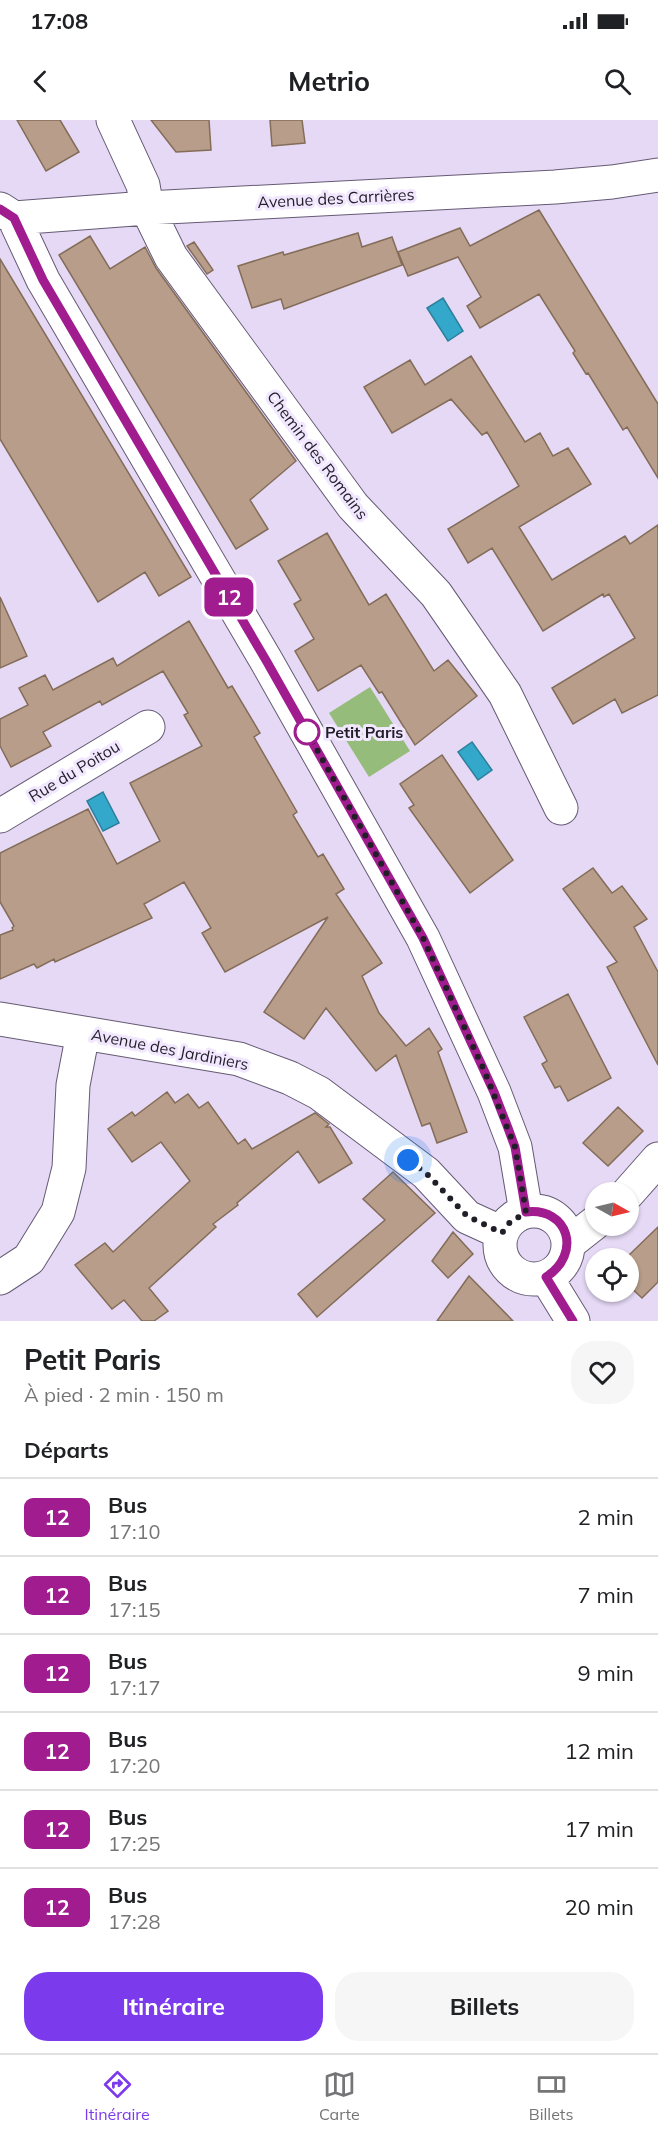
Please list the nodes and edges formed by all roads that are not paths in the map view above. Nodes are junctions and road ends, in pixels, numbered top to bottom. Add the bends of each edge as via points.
1 (113, 120) edge
2 (658, 175) edge
3 (147, 207) junction
4 (7, 213) edge
5 (148, 727) dead end
6 (561, 808) dead end
7 (0, 816) edge
8 (0, 1019) edge
9 (83, 1033) junction
10 (658, 1159) edge
11 (638, 1182) edge
12 (514, 1223) junction
13 (585, 1231) edge
14 (568, 1244) junction
15 (546, 1277) junction
16 (0, 1278) edge
17 (573, 1321) edge

1 - 3 street, Chemin des Romains via 143,185
2 - 3 street, Avenue des Carrières via 555,187
3 - 4 street, Avenue des Carrières
3 - 6 street, Chemin des Romains via 171,257 353,506 436,594 499,685
4 - 12 street via 423,938 515,1147
5 - 7 street, Rue du Poitou
8 - 9 street, Avenue des Jardiniers
9 - 12 street, Avenue des Jardiniers via 239,1059 290,1078 319,1093 426,1173 467,1216
9 - 16 street via 73,1084 69,1168 58,1212 29,1259
10 - 11 street
12 - 14 street via 536,1211 554,1218
12 - 15 street via 501,1255 515,1273 525,1278
13 - 14 street
14 - 15 street via 562,1263
15 - 17 street

